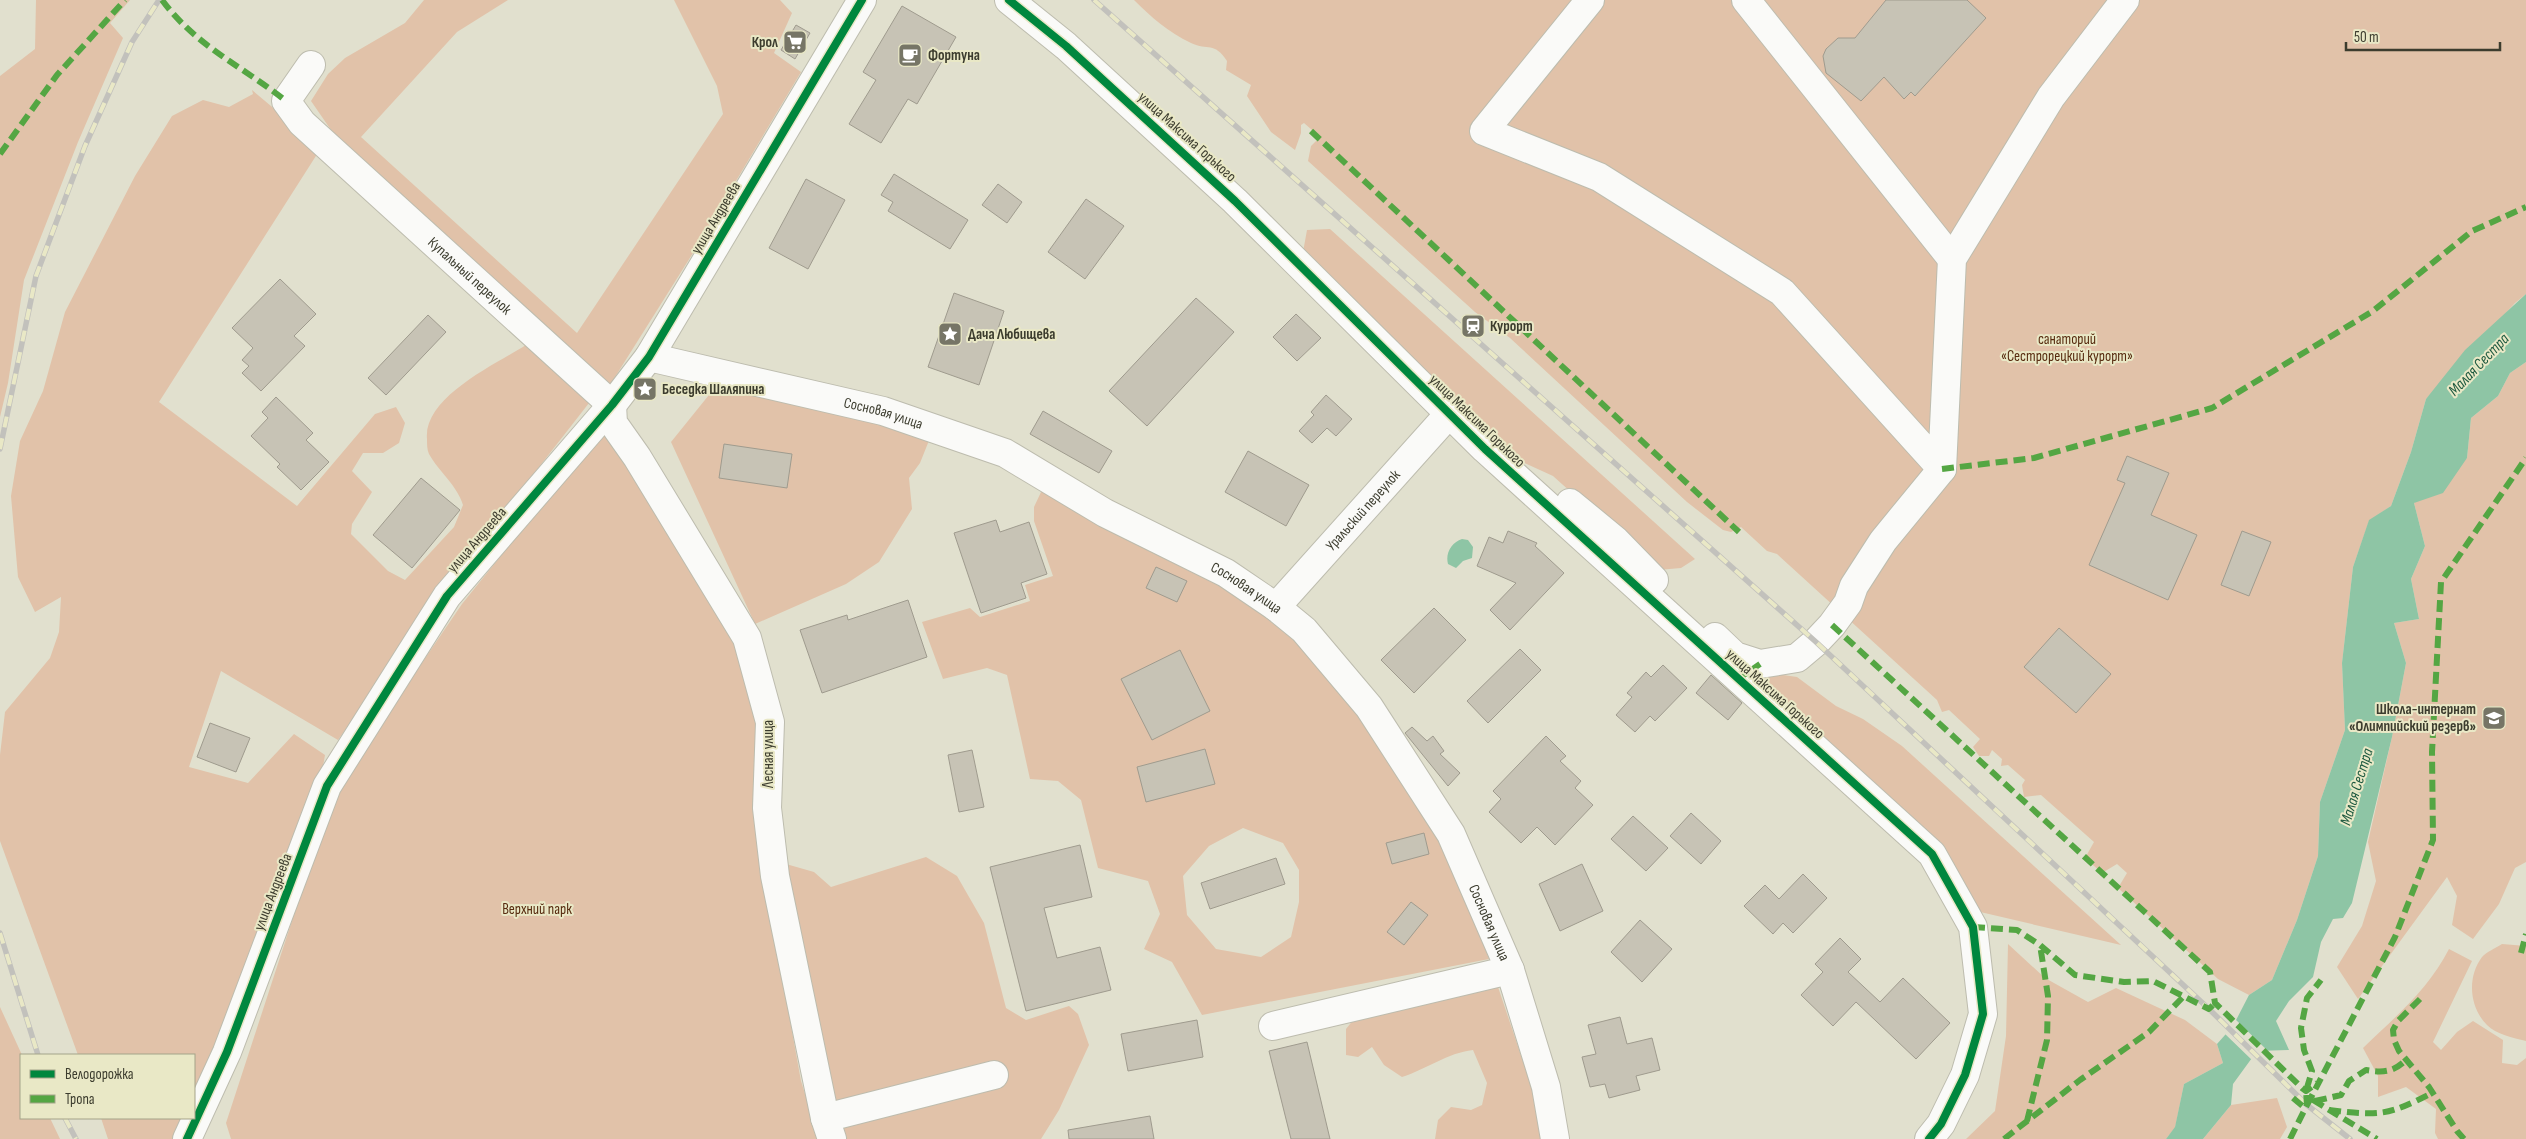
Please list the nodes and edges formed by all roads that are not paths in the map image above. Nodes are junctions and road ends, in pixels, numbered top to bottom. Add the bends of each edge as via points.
1 (862, 0) edge
2 (1009, 0) edge
3 (1590, 0) edge
4 (1746, 0) edge
5 (2125, 0) edge
6 (312, 65) dead end
7 (1952, 258) junction
8 (649, 357) junction
9 (612, 405) junction
10 (1449, 414) junction
11 (1485, 449) junction
12 (1942, 469) junction
13 (1276, 607) junction
14 (1510, 970) junction
15 (1274, 1026) dead end
16 (994, 1076) dead end
17 (828, 1129) edge
18 (187, 1139) edge
19 (1555, 1139) edge
20 (1929, 1139) edge

1 - 8 street, улица Андреева
2 - 10 street, улица Максима Горького via 1066,46 1235,200
3 - 12 street via 1484,131 1599,177 1782,292
4 - 7 street
5 - 7 street via 2051,97
6 - 9 street, Купальный переулок via 286,101 302,123
7 - 12 street
8 - 9 street, улица Андреева
8 - 13 street, Сосновая улица via 883,411 1005,453 1105,513 1226,573
9 - 17 street, Лесная улица via 613,423 747,638 770,722 767,808 775,876
9 - 18 street, улица Андреева via 447,596 327,786 227,1052
10 - 11 street, улица Максима Горького
10 - 13 street, Уральский переулок
11 - 12 street via 1544,482 1615,540 1666,593 1735,656 1760,664 1797,658 1816,642 1848,603 1854,586 1883,541
11 - 20 street, улица Максима Горького via 1932,854 1973,927 1983,1014 1965,1075 1941,1124
13 - 14 street, Сосновая улица via 1304,630 1369,707 1446,826
14 - 15 street
14 - 19 street, Сосновая улица via 1546,1087
16 - 17 street

